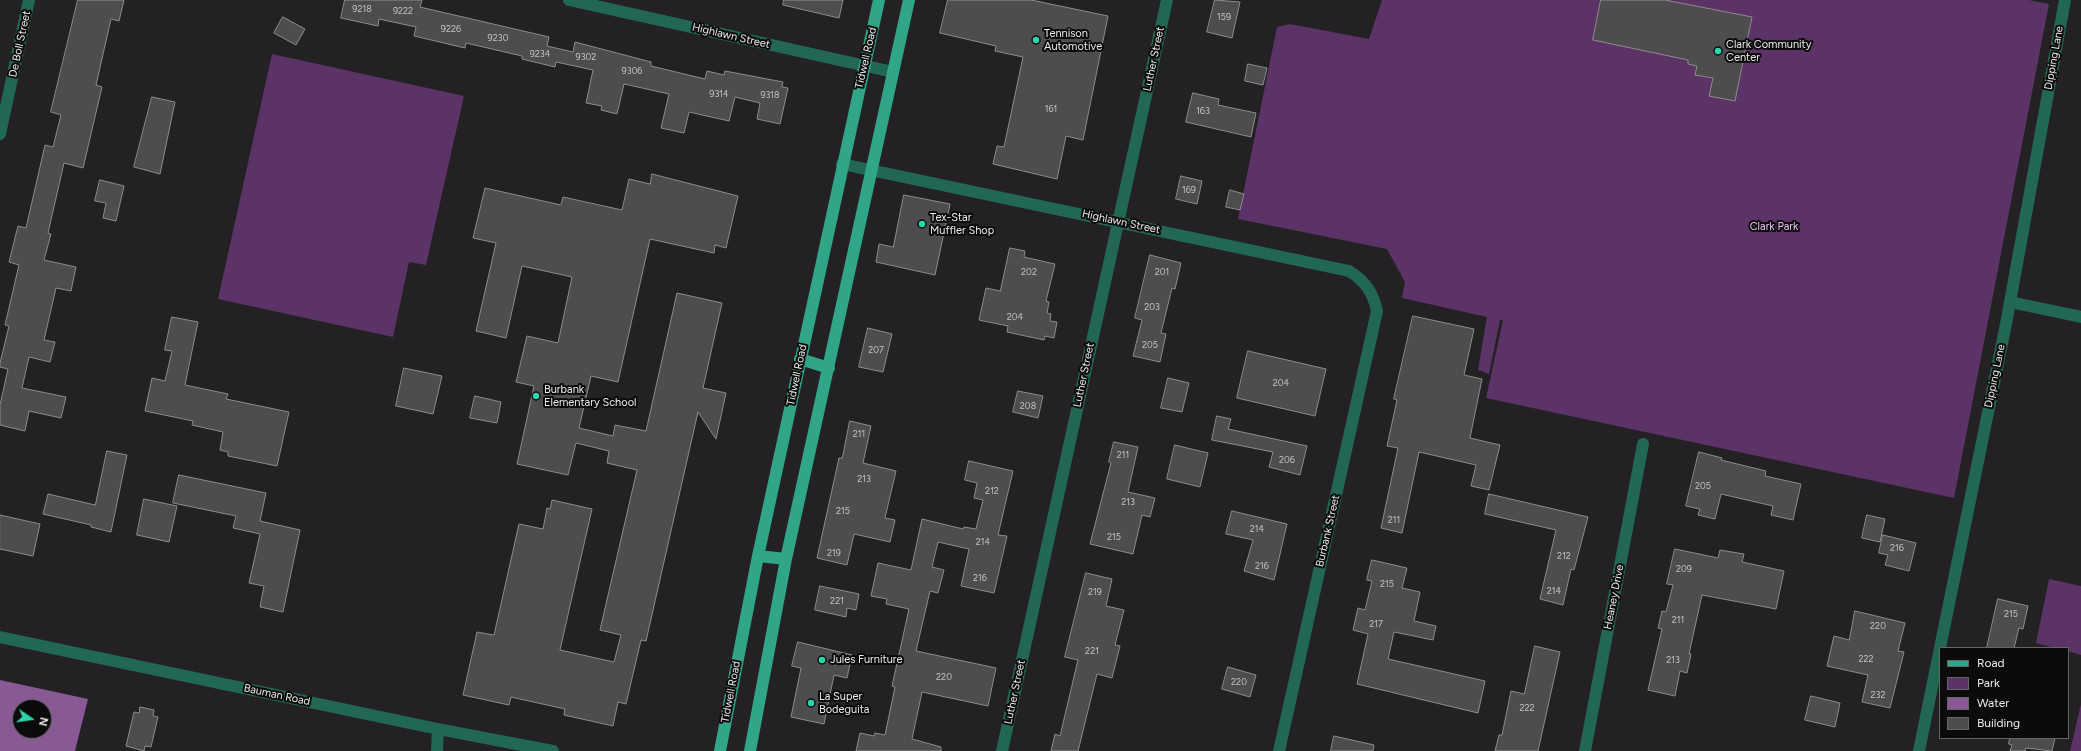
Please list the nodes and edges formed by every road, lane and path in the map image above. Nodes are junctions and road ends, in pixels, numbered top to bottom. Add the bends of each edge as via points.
1 (29, 0) edge
2 (569, 0) edge
3 (879, 0) edge
4 (908, 0) edge
5 (1167, 0) edge
6 (2065, 0) edge
7 (864, 66) junction
8 (893, 72) junction
9 (0, 134) edge
10 (842, 164) junction
11 (873, 170) junction
12 (1118, 221) junction
13 (2010, 302) junction
14 (1377, 311) joint
15 (2081, 317) edge
16 (800, 359) junction
17 (829, 368) junction
18 (1643, 444) dead end
19 (758, 556) junction
20 (786, 560) junction
21 (0, 637) edge
22 (1940, 647) edge
23 (1939, 652) edge
24 (438, 729) junction
25 (437, 751) edge
26 (553, 751) edge
27 (720, 751) edge
28 (750, 751) edge
29 (1002, 751) edge
30 (1279, 751) edge
31 (1585, 751) edge
32 (1919, 751) edge

1 - 9 street, De Boll Street
2 - 7 street, Highlawn Street
3 - 7 main road, Tidwell Road
4 - 8 main road
5 - 12 street, Luther Street
6 - 13 street, Dipping Lane
7 - 8 street, Highlawn Street
7 - 10 main road, Tidwell Road
8 - 11 main road
10 - 11 street, Highlawn Street
10 - 16 main road, Tidwell Road
11 - 12 street, Highlawn Street
11 - 17 main road
12 - 14 street, Highlawn Street via 1349,271 1368,287
12 - 29 street, Luther Street
13 - 15 street
13 - 22 street, Dipping Lane
14 - 30 street, Burbank Street
16 - 17 main road
16 - 19 main road, Tidwell Road
17 - 20 main road
18 - 31 street, Heaney Drive
19 - 20 main road
19 - 27 main road, Tidwell Road
20 - 28 main road
21 - 24 street, Bauman Road
23 - 32 street, Dipping Lane
24 - 25 street
24 - 26 street, Bauman Road

